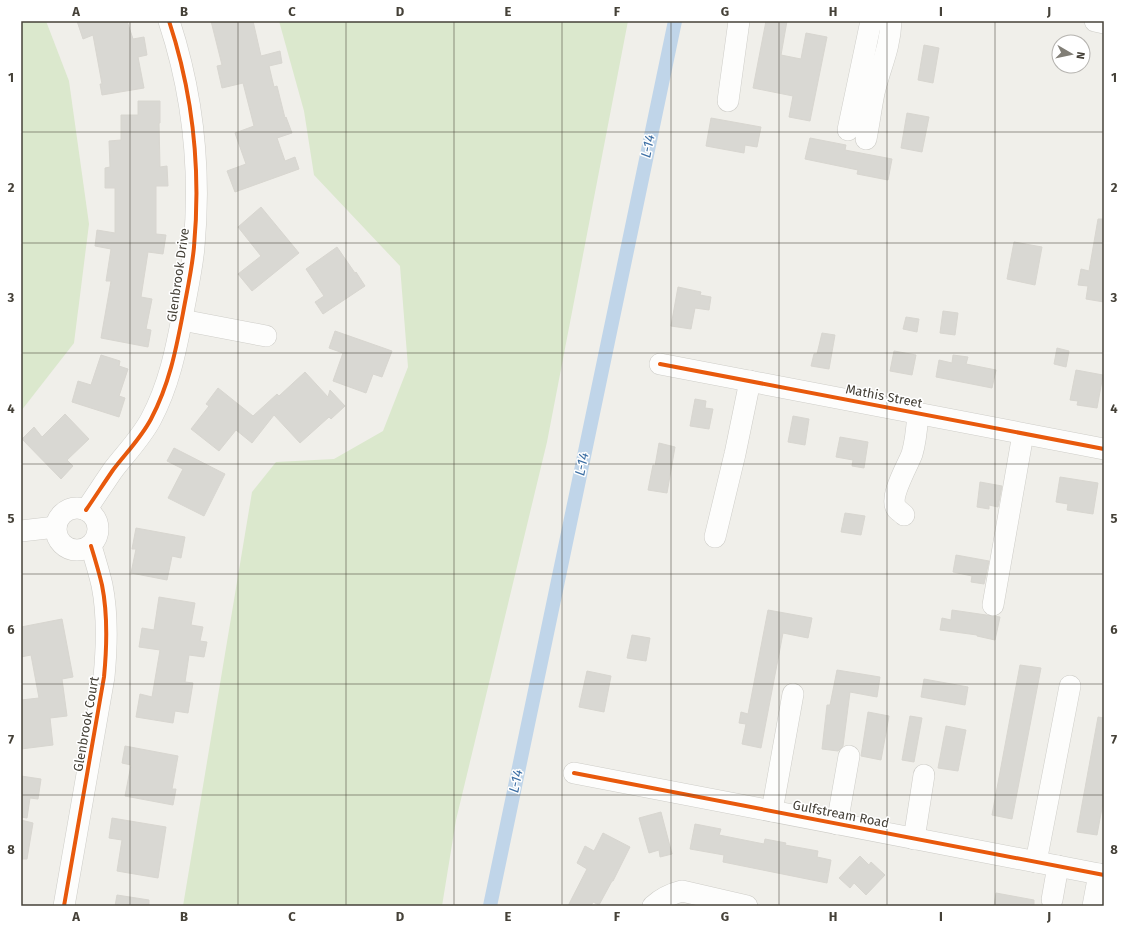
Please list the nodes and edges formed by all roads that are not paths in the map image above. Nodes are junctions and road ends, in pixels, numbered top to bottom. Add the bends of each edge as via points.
1 (168, 21) edge
2 (739, 21) edge
3 (871, 21) edge
4 (891, 21) edge
5 (1095, 21) edge
6 (1104, 23) edge
7 (728, 101) dead end
8 (182, 320) junction
9 (266, 336) dead end
10 (660, 364) dead end
11 (750, 381) junction
12 (918, 413) junction
13 (1023, 434) junction
14 (1104, 449) edge
15 (86, 510) junction
16 (904, 515) dead end
17 (56, 528) junction
18 (21, 531) edge
19 (715, 537) dead end
20 (91, 546) junction
21 (993, 605) dead end
22 (1070, 686) dead end
23 (793, 694) dead end
24 (849, 756) dead end
25 (574, 773) dead end
26 (924, 775) dead end
27 (772, 811) junction
28 (837, 824) junction
29 (914, 839) junction
30 (1036, 862) junction
31 (1058, 866) junction
32 (1102, 875) edge
33 (1052, 900) dead end
34 (64, 906) edge
35 (653, 906) edge
36 (747, 906) edge
37 (1093, 906) edge

1 - 8 street, Glenbrook Drive via 186,84 196,166 194,248
2 - 7 street
3 - 4 street via 857,135 888,50
5 - 6 street
8 - 9 street, Glenbrook Drive
8 - 15 street, Glenbrook Drive via 164,392 150,420 134,446 114,469
10 - 11 street, Mathis Street
11 - 12 street, Mathis Street
11 - 19 street
12 - 13 street, Mathis Street
12 - 16 street via 912,455 899,482 895,504 896,509
13 - 14 street, Mathis Street
13 - 21 street
15 - 17 street via 72,508 65,511 60,516
15 - 20 street via 92,514 98,527 96,541
17 - 18 street
17 - 20 street via 57,537 65,548 78,551
20 - 34 street, Glenbrook Court via 102,584 106,654
22 - 30 street
23 - 27 street
24 - 28 street
25 - 27 street, Gulfstream Road
26 - 29 street
27 - 28 street, Gulfstream Road
28 - 29 street, Gulfstream Road
29 - 30 street, Gulfstream Road
30 - 31 street, Gulfstream Road
31 - 32 street, Gulfstream Road
31 - 33 street
32 - 37 street
35 - 36 street via 662,898 682,891

